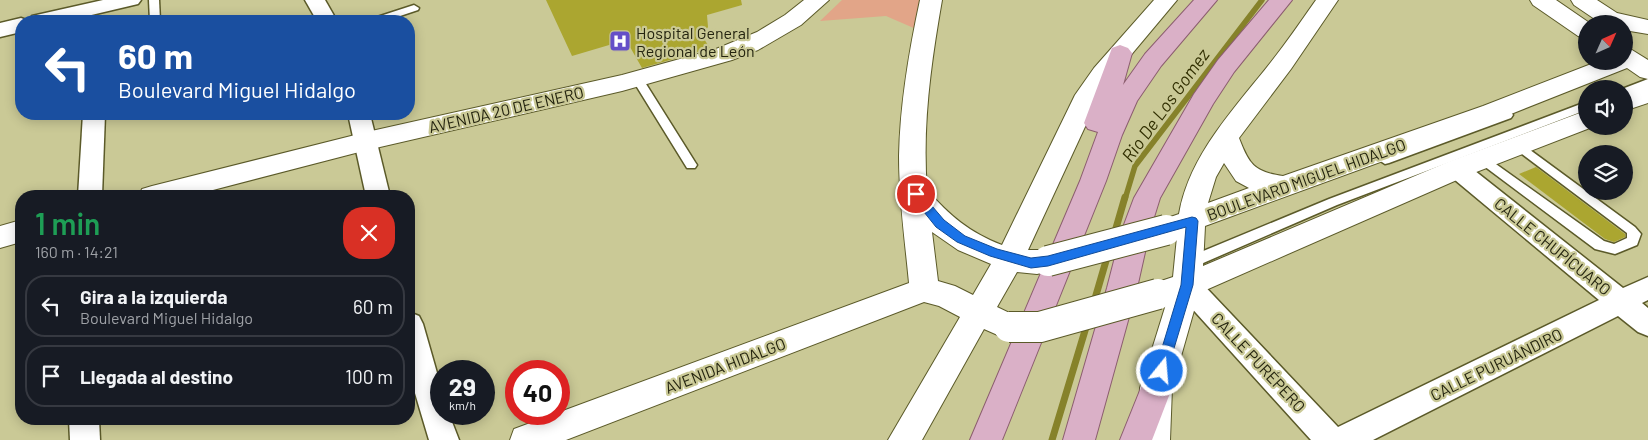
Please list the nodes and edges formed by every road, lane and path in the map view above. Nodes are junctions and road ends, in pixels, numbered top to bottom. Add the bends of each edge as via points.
1 (131, 0) edge
2 (154, 0) edge
3 (315, 0) edge
4 (818, 0) edge
5 (931, 0) edge
6 (1166, 0) edge
7 (1206, 0) edge
8 (1281, 0) edge
9 (1326, 0) edge
10 (1541, 0) edge
11 (1582, 0) edge
12 (414, 8) dead end
13 (98, 10) edge
14 (71, 15) edge
15 (155, 15) edge
16 (324, 15) edge
17 (393, 15) edge
18 (1604, 15) edge
19 (1578, 25) edge
20 (15, 26) edge
21 (1633, 26) edge
22 (1648, 27) edge
23 (0, 30) edge
24 (1120, 53) junction
25 (1636, 58) edge
26 (637, 79) junction
27 (1578, 109) edge
28 (94, 120) edge
29 (362, 120) edge
30 (1578, 123) edge
31 (1226, 137) junction
32 (367, 141) junction
33 (1518, 145) junction
34 (1482, 160) junction
35 (691, 166) dead end
36 (1457, 169) junction
37 (1286, 186) junction
38 (90, 190) edge
39 (175, 190) edge
40 (377, 190) edge
41 (916, 194) junction
42 (1183, 227) junction
43 (15, 233) edge
44 (0, 237) edge
45 (1056, 256) junction
46 (1010, 258) junction
47 (1188, 274) junction
48 (1648, 288) edge
49 (924, 290) junction
50 (1622, 302) junction
51 (979, 314) junction
52 (1648, 324) edge
53 (415, 346) edge
54 (1156, 388) junction
55 (84, 425) edge
56 (85, 440) edge
57 (444, 440) edge
58 (526, 440) edge
59 (904, 440) edge
60 (986, 440) edge
61 (1079, 440) edge
62 (1136, 440) edge
63 (1154, 440) edge
64 (1330, 440) edge
65 (1343, 440) edge

1 - 13 street
2 - 15 lane
3 - 16 street
4 - 26 street, AVENIDA 20 DE ENERO via 750,45
5 - 41 street via 913,137
6 - 24 street
7 - 45 main road via 1153,60 1126,99
8 - 61 main road via 1226,66 1203,100 1148,198 1136,230
9 - 31 street
10 - 19 street
11 - 18 street
12 - 17 lane
13 - 14 street
20 - 23 street
21 - 22 street
24 - 45 main road via 1106,100 1070,191
24 - 46 street via 1084,101
25 - 37 street, BOULEVARD MIGUEL HIDALGO
25 - 42 lane via 1566,92 1453,136
26 - 32 street, AVENIDA 20 DE ENERO
26 - 35 lane
27 - 47 lane via 1333,202
28 - 38 street
29 - 32 street
30 - 33 street
31 - 37 street via 1242,172 1260,182
31 - 42 street via 1203,177
32 - 39 street, AVENIDA 20 DE ENERO
32 - 40 street
33 - 34 street
33 - 34 lane via 1631,230 1634,234 1632,241 1615,249 1600,245
34 - 36 street
36 - 47 street
36 - 50 street, CALLE CHUPÍCUARO
37 - 42 street, BOULEVARD MIGUEL HIDALGO via 1228,206
41 - 46 street, BOULEVARD MIGUEL HIDALGO via 940,224 961,239
41 - 49 street
42 - 45 street, BOULEVARD MIGUEL HIDALGO, bridge
42 - 47 street
43 - 44 street
45 - 46 street, BOULEVARD MIGUEL HIDALGO via 1031,263
45 - 60 main road
46 - 51 street
47 - 51 street, bridge via 1158,294 1040,326 1009,327
47 - 54 street
47 - 64 street, CALLE PURÉPERO
48 - 50 street, CALLE PURUÁNDIRO
49 - 51 street via 945,295
49 - 58 street, AVENIDA HIDALGO
50 - 52 street, CALLE CHUPÍCUARO
50 - 65 street, CALLE PURUÁNDIRO
51 - 59 street
53 - 57 street
54 - 62 main road
54 - 63 street
55 - 56 street

